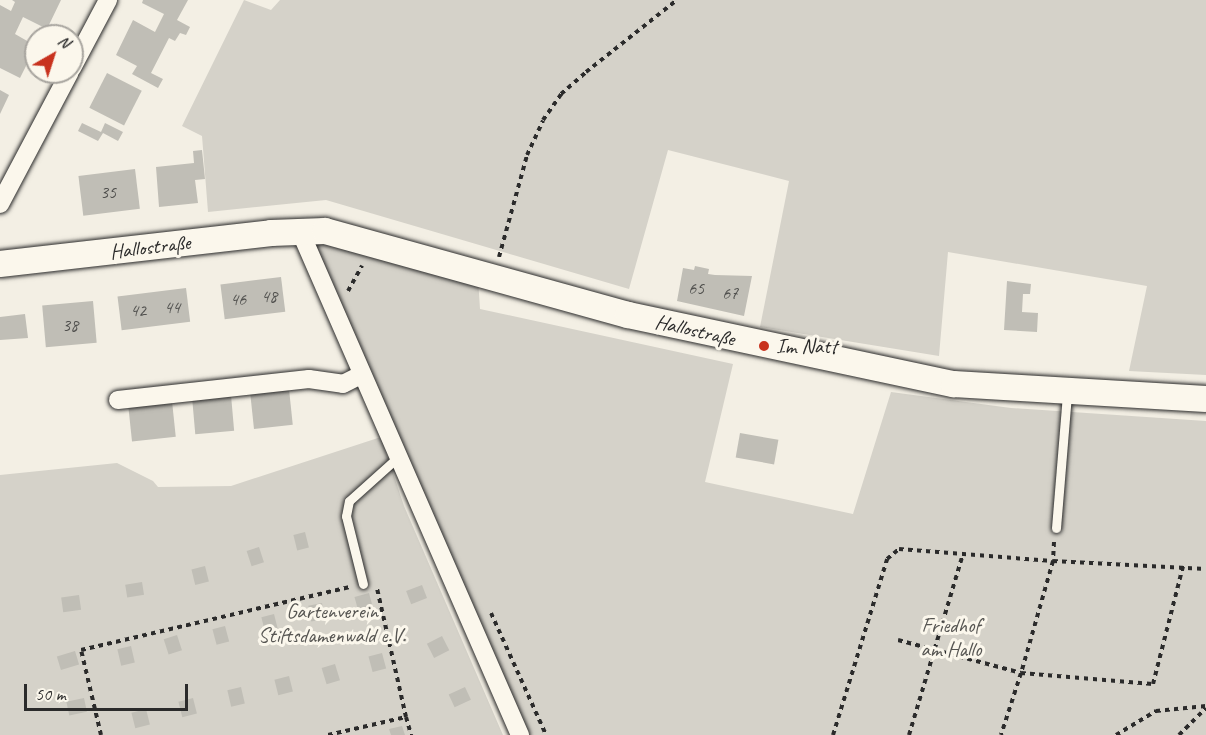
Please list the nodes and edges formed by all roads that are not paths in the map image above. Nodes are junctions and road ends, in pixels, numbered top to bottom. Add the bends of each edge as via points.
1 (108, 0) edge
2 (84, 45) edge
3 (64, 84) edge
4 (0, 204) edge
5 (300, 231) junction
6 (0, 264) edge
7 (361, 375) junction
8 (1067, 390) junction
9 (1206, 399) edge
10 (118, 400) dead end
11 (397, 458) junction
12 (1056, 528) road end
13 (363, 584) road end
14 (520, 735) edge

1 - 2 street
3 - 4 street
5 - 6 main road, Hallostraße
5 - 7 street
5 - 8 main road, Hallostraße via 352,235 628,315 924,379
7 - 10 street via 343,384 309,379
7 - 11 street
8 - 9 main road, Hallostraße
8 - 12 lane
11 - 13 lane via 349,501 346,516
11 - 14 street

